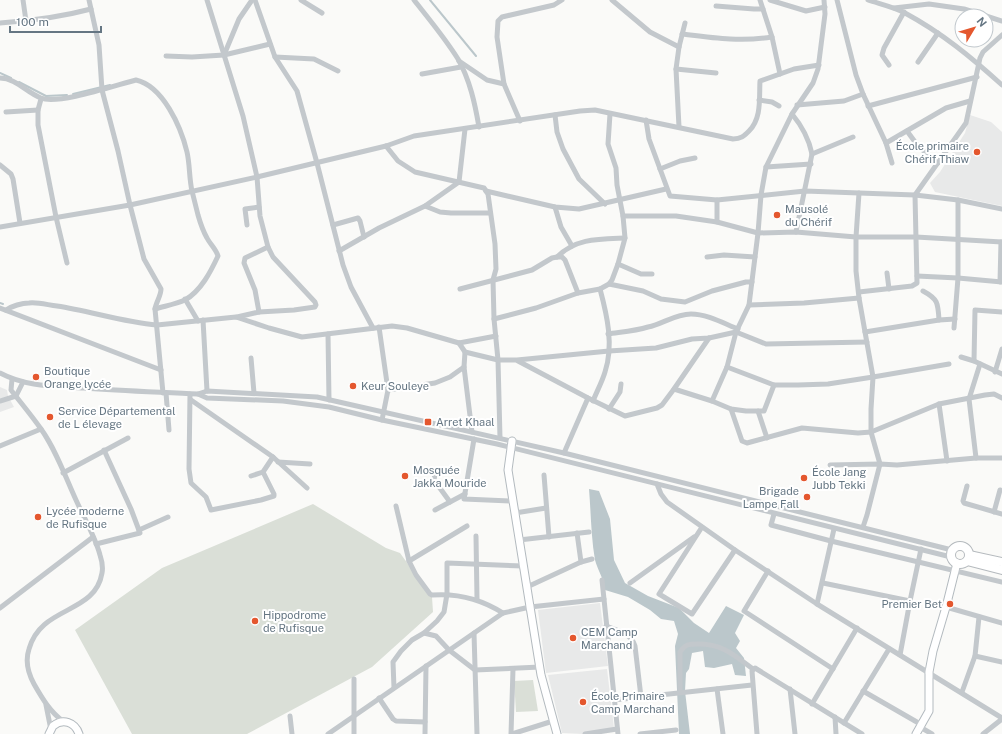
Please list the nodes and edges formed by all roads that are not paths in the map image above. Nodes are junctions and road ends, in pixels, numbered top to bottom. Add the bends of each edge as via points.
1 (23, 0) edge
2 (207, 0) edge
3 (252, 0) edge
4 (255, 0) edge
5 (301, 0) edge
6 (414, 0) edge
7 (562, 0) edge
8 (612, 0) edge
9 (760, 0) edge
10 (770, 0) edge
11 (824, 0) edge
12 (837, 0) edge
13 (868, 0) edge
14 (91, 1) edge
15 (929, 2) edge
16 (716, 6) dead end
17 (825, 7) junction
18 (91, 8) junction
19 (763, 8) junction
20 (894, 8) junction
21 (959, 8) edge
22 (904, 12) junction
23 (322, 13) dead end
24 (26, 21) junction
25 (0, 23) edge
26 (685, 23) dead end
27 (938, 33) junction
28 (682, 34) junction
29 (1002, 35) edge
30 (772, 37) junction
31 (270, 44) junction
32 (679, 47) junction
33 (224, 55) junction
34 (166, 56) dead end
35 (275, 57) junction
36 (459, 61) junction
37 (918, 62) dead end
38 (978, 63) junction
39 (819, 65) junction
40 (889, 65) dead end
41 (461, 67) junction
42 (676, 69) junction
43 (338, 71) dead end
44 (422, 74) dead end
45 (716, 74) dead end
46 (780, 74) junction
47 (977, 77) junction
48 (0, 78) edge
49 (504, 84) junction
50 (1002, 85) edge
51 (102, 90) junction
52 (863, 94) junction
53 (41, 99) junction
54 (759, 100) junction
55 (970, 101) junction
56 (797, 105) junction
57 (779, 106) dead end
58 (868, 106) junction
59 (38, 110) junction
60 (6, 112) dead end
61 (610, 114) junction
62 (792, 114) junction
63 (555, 115) junction
64 (646, 120) junction
65 (520, 121) junction
66 (479, 127) junction
67 (679, 127) junction
68 (465, 129) junction
69 (907, 131) junction
70 (853, 137) dead end
71 (886, 143) junction
72 (386, 146) junction
73 (812, 154) junction
74 (695, 158) dead end
75 (317, 163) junction
76 (892, 163) dead end
77 (938, 163) junction
78 (811, 164) junction
79 (0, 165) edge
80 (766, 167) junction
81 (660, 169) junction
82 (257, 177) junction
83 (459, 182) junction
84 (666, 189) junction
85 (192, 191) junction
86 (486, 191) junction
87 (805, 191) junction
88 (858, 192) junction
89 (761, 195) junction
90 (915, 195) junction
91 (621, 200) junction
92 (717, 200) junction
93 (958, 200) junction
94 (605, 204) junction
95 (130, 205) junction
96 (425, 206) junction
97 (259, 207) junction
98 (555, 207) junction
99 (1002, 209) edge
100 (490, 213) junction
101 (623, 216) junction
102 (56, 217) junction
103 (717, 222) junction
104 (20, 224) junction
105 (247, 225) dead end
106 (333, 225) junction
107 (0, 227) edge
108 (796, 232) junction
109 (758, 233) junction
110 (364, 237) junction
111 (856, 237) junction
112 (916, 237) junction
113 (625, 238) junction
114 (959, 239) junction
115 (1002, 242) edge
116 (572, 246) junction
117 (268, 247) junction
118 (339, 251) junction
119 (557, 257) junction
120 (707, 257) dead end
121 (755, 257) junction
122 (67, 263) dead end
123 (618, 264) junction
124 (652, 274) dead end
125 (887, 274) dead end
126 (917, 276) junction
127 (958, 278) junction
128 (494, 280) junction
129 (752, 282) junction
130 (1001, 282) edge
131 (609, 284) junction
132 (460, 289) dead end
133 (600, 289) junction
134 (889, 289) junction
135 (923, 291) dead end
136 (578, 293) junction
137 (859, 295) junction
138 (185, 300) junction
139 (749, 305) junction
140 (0, 308) edge
141 (155, 309) junction
142 (6, 310) junction
143 (259, 312) junction
144 (1002, 312) edge
145 (236, 317) junction
146 (494, 319) junction
147 (955, 319) junction
148 (200, 320) junction
149 (940, 320) junction
150 (157, 325) junction
151 (373, 328) junction
152 (380, 328) junction
153 (954, 328) dead end
154 (737, 330) junction
155 (865, 332) junction
156 (328, 334) junction
157 (608, 334) junction
158 (496, 336) junction
159 (709, 338) junction
160 (867, 342) junction
161 (459, 343) junction
162 (1002, 349) edge
163 (609, 351) junction
164 (465, 352) junction
165 (961, 357) dead end
166 (251, 358) dead end
167 (498, 360) junction
168 (517, 360) junction
169 (974, 361) junction
170 (949, 364) dead end
171 (980, 364) junction
172 (464, 367) junction
173 (727, 367) junction
174 (161, 370) junction
175 (996, 372) junction
176 (0, 373) edge
177 (1002, 374) edge
178 (873, 377) junction
179 (12, 379) junction
180 (23, 382) junction
181 (621, 384) dead end
182 (774, 385) junction
183 (674, 389) junction
184 (388, 390) junction
185 (207, 391) junction
186 (165, 393) junction
187 (254, 393) junction
188 (190, 394) junction
189 (198, 394) junction
190 (16, 396) junction
191 (588, 398) junction
192 (1002, 398) edge
193 (969, 399) junction
194 (191, 400) junction
195 (329, 400) junction
196 (0, 401) edge
197 (593, 401) junction
198 (712, 401) junction
199 (940, 404) junction
200 (609, 409) junction
201 (731, 409) junction
202 (758, 411) junction
203 (384, 413) junction
204 (382, 420) junction
205 (41, 429) junction
206 (168, 430) dead end
207 (472, 432) junction
208 (871, 432) junction
209 (128, 438) dead end
210 (500, 438) junction
211 (767, 438) junction
212 (474, 439) junction
213 (512, 444) junction
214 (0, 446) edge
215 (104, 450) junction
216 (564, 453) junction
217 (273, 457) junction
218 (976, 458) junction
219 (1002, 458) edge
220 (947, 461) junction
221 (278, 462) junction
222 (310, 464) dead end
223 (880, 464) junction
224 (830, 465) dead end
225 (439, 470) dead end
226 (263, 472) junction
227 (63, 473) junction
228 (544, 475) dead end
229 (251, 476) dead end
230 (657, 484) junction
231 (967, 486) dead end
232 (307, 488) dead end
233 (1000, 490) dead end
234 (465, 494) junction
235 (513, 501) junction
236 (450, 502) junction
237 (396, 506) dead end
238 (546, 508) junction
239 (435, 510) dead end
240 (994, 512) junction
241 (515, 513) junction
242 (774, 514) junction
243 (1002, 514) edge
244 (168, 517) dead end
245 (467, 526) dead end
246 (702, 527) junction
247 (863, 527) junction
248 (834, 528) junction
249 (139, 530) junction
250 (589, 532) dead end
251 (577, 533) junction
252 (697, 535) junction
253 (476, 536) dead end
254 (93, 537) junction
255 (549, 537) junction
256 (519, 540) junction
257 (831, 541) junction
258 (96, 544) junction
259 (921, 549) junction
260 (735, 550) junction
261 (968, 558) junction
262 (592, 559) dead end
263 (954, 560) junction
264 (409, 561) junction
265 (582, 562) junction
266 (918, 562) junction
267 (1002, 562) edge
268 (476, 565) junction
269 (523, 566) junction
270 (1002, 570) edge
271 (768, 571) junction
272 (602, 580) dead end
273 (1002, 582) edge
274 (630, 583) dead end
275 (823, 583) junction
276 (527, 587) junction
277 (447, 594) junction
278 (476, 599) junction
279 (604, 599) junction
280 (910, 600) junction
281 (817, 604) junction
282 (530, 607) junction
283 (946, 607) junction
284 (0, 608) edge
285 (502, 613) junction
286 (979, 617) junction
287 (1002, 623) edge
288 (606, 626) junction
289 (857, 628) junction
290 (424, 633) junction
291 (474, 633) junction
292 (889, 648) junction
293 (449, 650) junction
294 (900, 655) junction
295 (975, 656) junction
296 (1002, 662) edge
297 (426, 666) junction
298 (540, 667) junction
299 (512, 669) junction
300 (753, 669) junction
301 (833, 669) junction
302 (475, 670) junction
303 (929, 672) junction
304 (354, 679) dead end
305 (752, 685) junction
306 (394, 688) junction
307 (717, 689) junction
308 (790, 689) junction
309 (863, 691) junction
310 (680, 692) junction
311 (962, 692) junction
312 (640, 697) junction
313 (379, 698) junction
314 (614, 700) junction
315 (45, 702) junction
316 (812, 704) junction
317 (290, 716) dead end
318 (354, 716) junction
319 (835, 717) junction
320 (1002, 718) edge
321 (553, 721) junction
322 (64, 722) junction
323 (425, 722) junction
324 (844, 723) junction
325 (921, 726) junction
326 (676, 730) dead end
327 (50, 732) edge
328 (617, 732) edge
329 (78, 734) edge
330 (292, 734) edge
331 (328, 734) edge
332 (354, 734) edge
333 (426, 734) edge
334 (477, 734) edge
335 (511, 734) edge
336 (557, 734) edge
337 (585, 734) edge
338 (640, 734) edge
339 (723, 734) edge
340 (757, 734) edge
341 (795, 734) edge
342 (836, 734) edge
343 (862, 734) edge
344 (916, 734) edge
345 (932, 734) edge
346 (982, 734) edge

1 - 24 street
2 - 33 street
3 - 33 street via 240,19
4 - 31 street
5 - 23 street
6 - 36 street
7 - 49 street via 554,5 502,17 498,21 497,38
8 - 32 street via 650,32
9 - 19 street
10 - 17 street via 806,11
11 - 17 street
12 - 52 street
13 - 20 street
14 - 18 street
15 - 20 street
15 - 21 street
16 - 19 street via 754,10
17 - 39 street
18 - 24 street via 65,16
18 - 51 street via 99,45
19 - 30 street
20 - 22 street
22 - 27 street
22 - 40 street via 882,55
24 - 25 street
26 - 28 street
27 - 37 street
27 - 38 street
28 - 30 street via 731,40
28 - 32 street
29 - 38 street via 983,52
30 - 46 street
31 - 33 street
31 - 35 street
32 - 42 street
33 - 34 street
33 - 82 street via 243,116
35 - 43 street via 314,59
35 - 75 street via 297,91
36 - 41 street
36 - 49 street via 488,80
38 - 47 street
38 - 50 street
39 - 46 street
39 - 56 street via 813,83
41 - 44 street
41 - 66 street via 472,95
42 - 45 street
42 - 67 street
46 - 54 street via 760,81
47 - 55 street
47 - 58 street
48 - 53 street via 9,80
49 - 65 street
51 - 53 street via 67,98
51 - 85 street via 136,80 142,81 156,91 174,119 185,146
51 - 95 street
52 - 56 street via 844,101
52 - 58 street
53 - 59 street
54 - 57 street
54 - 67 street via 757,121 745,136 739,139
55 - 69 street via 946,108
55 - 77 street via 966,123
56 - 62 street
58 - 71 street
59 - 60 street
59 - 102 street via 38,125
61 - 63 street via 588,110
61 - 64 street
61 - 91 street via 608,144 616,168
62 - 73 street via 810,143
62 - 80 street
63 - 65 street
63 - 94 street via 563,149 579,179
64 - 67 street
64 - 81 street via 649,139
65 - 66 street
66 - 68 street
68 - 72 street via 414,136
68 - 83 street
69 - 71 street
69 - 77 street via 918,146
70 - 73 street
71 - 76 street
72 - 75 street
72 - 83 street via 398,161 415,172
73 - 78 street
74 - 81 street
75 - 82 street
75 - 106 street
77 - 90 street
78 - 80 street
78 - 87 street
79 - 104 street via 13,179
80 - 89 street
81 - 84 street
82 - 85 street
82 - 97 street
83 - 86 street via 484,188
83 - 96 street
84 - 91 street
84 - 92 street via 670,196
85 - 95 street
85 - 138 street via 206,236 218,256 208,277
86 - 98 street
86 - 100 street
87 - 88 street
87 - 89 street
87 - 108 street
88 - 90 street
88 - 111 street
89 - 92 street
89 - 109 street
90 - 93 street
90 - 112 street
91 - 94 street
91 - 101 street
92 - 103 street
93 - 99 street
93 - 114 street
94 - 98 street via 579,209
95 - 102 street
95 - 141 street via 144,259 161,289
96 - 100 street via 440,212
96 - 110 street
97 - 105 street via 245,209
97 - 117 street
98 - 116 street via 561,226
100 - 128 street via 495,244
101 - 103 street via 676,216
101 - 113 street
102 - 104 street
102 - 122 street
103 - 109 street
104 - 107 street
106 - 110 street via 358,218
106 - 118 street
108 - 109 street
108 - 111 street
109 - 121 street
110 - 118 street
111 - 112 street
111 - 137 street
112 - 114 street
112 - 126 street
113 - 116 street via 600,239
113 - 123 street
114 - 115 street
114 - 127 street
115 - 130 street
116 - 119 street via 565,248
117 - 143 street via 245,258 244,262 255,290
117 - 143 street via 273,257 316,305 294,310
118 - 151 street via 351,287
119 - 128 street via 532,270
119 - 136 street via 565,260
120 - 121 street
121 - 129 street
123 - 124 street via 640,274
123 - 131 street
125 - 134 street
126 - 127 street
126 - 134 street via 915,285
127 - 130 street
127 - 147 street
128 - 132 street
128 - 146 street
129 - 131 street via 712,291 685,302 661,299 643,290
129 - 139 street
131 - 133 street
133 - 136 street
133 - 157 street via 608,318
134 - 137 street
135 - 149 street via 936,300
136 - 146 street
137 - 139 street via 804,303
137 - 155 street
138 - 141 street
138 - 148 street
139 - 154 street
140 - 142 street
141 - 150 street
142 - 150 street via 29,303 41,303
142 - 174 street
143 - 145 street
144 - 169 street via 975,310
145 - 148 street
145 - 156 street via 302,337
146 - 158 street
147 - 149 street
147 - 153 street
148 - 150 street
148 - 185 street
149 - 155 street
150 - 174 street
151 - 152 street
151 - 156 street
152 - 161 street via 407,328
152 - 184 street
154 - 157 street via 702,315 691,314 668,319 647,328
154 - 159 street
154 - 160 street via 766,344
154 - 173 street
155 - 160 street
156 - 195 street
157 - 163 street
158 - 161 street
158 - 167 street
159 - 163 street via 692,338 656,348
159 - 183 street
160 - 178 street
161 - 164 street
162 - 175 street
163 - 168 street
163 - 197 street via 606,371
164 - 167 street
164 - 172 street
165 - 169 street
166 - 187 street
167 - 168 street
167 - 210 street
168 - 191 street
169 - 171 street
170 - 178 street
171 - 175 street
171 - 193 street
172 - 184 street via 435,383
172 - 207 street
173 - 182 street
173 - 198 street
174 - 186 street
175 - 177 street
176 - 179 street
178 - 182 street via 828,384
178 - 208 street
179 - 180 street
179 - 190 street via 11,390
180 - 186 street
180 - 190 street
181 - 200 street via 620,392
182 - 202 street via 766,410
183 - 198 street
183 - 200 street via 657,408 625,416
184 - 203 street
185 - 187 street
185 - 189 street
186 - 188 street
186 - 206 street
187 - 195 street via 312,396
188 - 189 street
188 - 194 street
189 - 204 street via 207,398 305,403
190 - 196 street
190 - 205 street
191 - 197 street
191 - 216 street
192 - 193 street via 994,394
193 - 199 street
193 - 218 street
194 - 217 street
194 - 226 street via 190,479 191,484 206,497 211,510 274,496
195 - 203 street
197 - 200 street
198 - 201 street
199 - 208 street
199 - 220 street
201 - 202 street
201 - 211 street via 743,442
202 - 211 street
203 - 204 street
203 - 207 street
204 - 212 street
205 - 214 street
205 - 227 street
207 - 210 street
208 - 211 street via 802,428
208 - 223 street
209 - 215 street
210 - 213 street
212 - 213 street
212 - 234 street
213 - 216 street
213 - 230 street
213 - 235 street via 508,470
215 - 227 street
215 - 249 street via 132,509
216 - 247 street
217 - 221 street
217 - 226 street
218 - 219 street
218 - 220 street
220 - 223 street
221 - 222 street
221 - 232 street
223 - 224 street
223 - 247 street
225 - 236 street via 434,480
226 - 229 street
227 - 254 street
228 - 238 street
230 - 242 street
230 - 246 street via 667,502
231 - 240 street via 964,503
233 - 240 street
234 - 235 street via 465,500
234 - 236 street
235 - 241 street
236 - 239 street
237 - 264 street
238 - 241 street
238 - 255 street
240 - 243 street
241 - 256 street
242 - 248 street
242 - 257 street via 771,525
244 - 249 street
245 - 264 street
246 - 252 street
246 - 260 street
247 - 263 street
248 - 257 street
248 - 259 street
249 - 258 street via 140,533
250 - 251 street
251 - 255 street
251 - 265 street
252 - 260 street via 659,594 692,614
252 - 274 street
253 - 268 street
254 - 258 street
254 - 284 street
255 - 256 street
256 - 269 street
257 - 266 street
257 - 275 street
258 - 315 street via 102,565 97,588 83,602 46,622 31,641 27,658 29,672
259 - 263 street
259 - 266 street
260 - 271 street
261 - 263 main road via 962,564
261 - 263 main road via 967,549 957,546
261 - 267 main road
261 - 270 main road
262 - 265 street
263 - 266 street
263 - 273 street
263 - 283 street
264 - 277 street via 430,594
265 - 276 street
266 - 280 street
268 - 269 street
268 - 277 street via 447,563
268 - 278 street
269 - 276 street
271 - 281 street
271 - 301 street via 744,611
272 - 279 street
275 - 280 street
275 - 281 street
276 - 282 street
277 - 278 street
277 - 290 street via 444,612
278 - 285 street
279 - 282 street
279 - 288 street
280 - 294 street
281 - 289 street
282 - 285 street
282 - 298 street
283 - 286 street
283 - 303 street
285 - 291 street
286 - 287 street
286 - 295 street
288 - 312 street via 633,639
288 - 314 street
289 - 292 street
289 - 301 street
290 - 293 street via 436,636
290 - 306 street via 412,640 393,662
291 - 293 street
291 - 302 street
292 - 294 street
292 - 309 street
293 - 297 street
293 - 302 street
294 - 303 street
295 - 296 street
295 - 311 street
297 - 306 street
297 - 323 street
298 - 299 street
298 - 321 street
299 - 302 street
299 - 335 street
300 - 305 street
300 - 308 street via 756,668
300 - 310 street via 721,647 688,644 683,646 680,652
301 - 316 street
302 - 334 street
303 - 311 street
303 - 325 street via 929,711
304 - 318 street
305 - 307 street
305 - 340 street
306 - 313 street
307 - 310 street
307 - 339 street
308 - 316 street
308 - 341 street
309 - 324 street
309 - 325 street
310 - 312 street
311 - 320 street
312 - 314 street
313 - 318 street
313 - 323 street via 396,721
314 - 328 street
315 - 322 street
315 - 327 street
316 - 319 street
317 - 330 street
318 - 331 street
318 - 332 street
319 - 324 street
319 - 342 street
320 - 346 street
321 - 335 street
321 - 336 street
322 - 327 street via 56,724
322 - 329 street via 74,726
323 - 333 street
324 - 343 street
325 - 344 street
325 - 345 street
326 - 338 street
328 - 337 street

